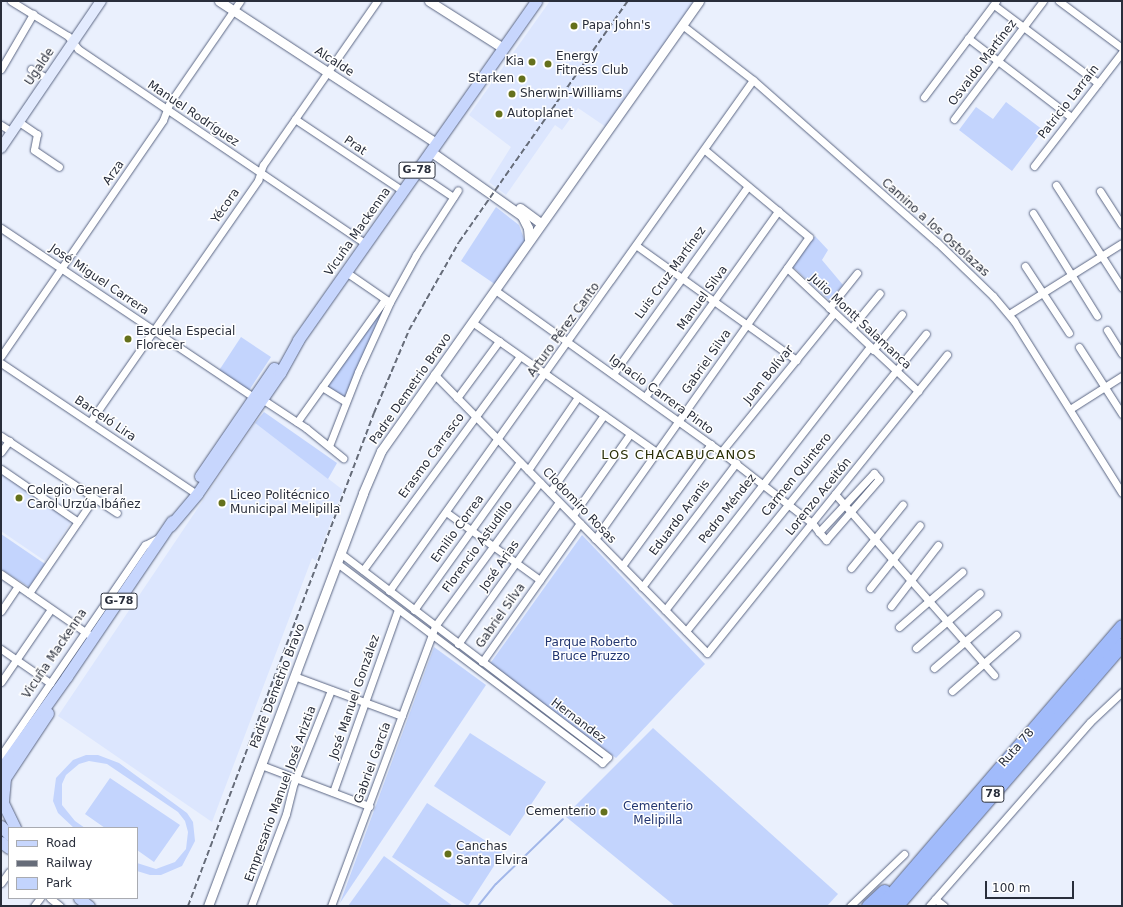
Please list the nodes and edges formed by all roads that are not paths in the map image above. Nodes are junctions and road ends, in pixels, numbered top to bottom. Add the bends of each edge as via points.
1 (11, 1) edge
2 (101, 1) edge
3 (219, 1) edge
4 (240, 1) edge
5 (377, 1) edge
6 (429, 1) edge
7 (536, 1) edge
8 (699, 1) edge
9 (1043, 1) edge
10 (1059, 1) edge
11 (995, 3) edge
12 (234, 10) junction
13 (33, 14) junction
14 (682, 25) junction
15 (1023, 27) junction
16 (968, 38) junction
17 (73, 42) junction
18 (503, 48) junction
19 (1122, 48) edge
20 (1122, 52) edge
21 (998, 61) junction
22 (1, 69) edge
23 (31, 69) dead end
24 (328, 72) junction
25 (48, 79) junction
26 (753, 80) junction
27 (1098, 83) junction
28 (924, 97) dead end
29 (168, 109) junction
30 (1071, 117) junction
31 (295, 119) junction
32 (954, 119) dead end
33 (19, 122) junction
34 (1, 125) edge
35 (12, 132) junction
36 (433, 147) junction
37 (1, 148) edge
38 (705, 150) junction
39 (1034, 166) dead end
40 (59, 167) dead end
41 (260, 172) junction
42 (416, 172) junction
43 (1056, 185) dead end
44 (748, 186) junction
45 (458, 190) dead end
46 (402, 191) junction
47 (1100, 191) dead end
48 (453, 197) junction
49 (778, 211) junction
50 (1033, 213) dead end
51 (541, 223) junction
52 (1122, 225) edge
53 (1, 228) edge
54 (529, 239) junction
55 (1122, 243) edge
56 (366, 244) junction
57 (637, 246) junction
58 (1102, 256) junction
59 (1025, 266) dead end
60 (61, 268) junction
61 (787, 268) junction
62 (346, 272) junction
63 (857, 273) dead end
64 (1072, 275) junction
65 (682, 278) junction
66 (1122, 288) edge
67 (495, 290) junction
68 (880, 293) dead end
69 (1043, 293) junction
70 (387, 300) junction
71 (714, 301) junction
72 (831, 310) junction
73 (902, 314) dead end
74 (1009, 314) junction
75 (1097, 316) dead end
76 (472, 322) junction
77 (747, 325) junction
78 (851, 328) junction
79 (153, 330) junction
80 (1107, 330) dead end
81 (1069, 333) dead end
82 (926, 334) dead end
83 (499, 341) junction
84 (569, 342) junction
85 (1079, 347) dead end
86 (872, 348) junction
87 (1122, 354) edge
88 (947, 355) dead end
89 (1, 356) edge
90 (520, 356) junction
91 (796, 360) junction
92 (1, 362) edge
93 (896, 371) junction
94 (434, 374) junction
95 (546, 374) junction
96 (613, 374) junction
97 (1122, 376) edge
98 (322, 387) junction
99 (1105, 387) junction
100 (918, 391) junction
101 (578, 397) junction
102 (645, 397) junction
103 (258, 398) junction
104 (457, 398) junction
105 (346, 402) junction
106 (1070, 409) junction
107 (1122, 414) edge
108 (604, 415) junction
109 (476, 416) junction
110 (679, 420) junction
111 (90, 422) junction
112 (297, 422) junction
113 (630, 434) junction
114 (1, 436) edge
115 (498, 439) junction
116 (9, 441) junction
117 (711, 444) junction
118 (329, 446) junction
119 (1, 452) edge
120 (656, 452) junction
121 (721, 452) junction
122 (343, 458) dead end
123 (520, 462) junction
124 (736, 463) junction
125 (1, 469) edge
126 (528, 470) junction
127 (540, 482) junction
128 (762, 483) junction
129 (194, 492) junction
130 (550, 492) junction
131 (1122, 493) edge
132 (835, 494) junction
133 (94, 498) junction
134 (559, 502) junction
135 (788, 504) junction
136 (902, 504) dead end
137 (846, 505) junction
138 (446, 512) junction
139 (853, 512) junction
140 (117, 513) dead end
141 (573, 515) junction
142 (78, 522) junction
143 (580, 523) junction
144 (812, 523) junction
145 (920, 525) dead end
146 (471, 530) junction
147 (167, 531) junction
148 (819, 532) junction
149 (875, 538) junction
150 (595, 539) junction
151 (938, 545) dead end
152 (493, 546) junction
153 (340, 553) junction
154 (893, 559) junction
155 (516, 562) junction
156 (337, 563) junction
157 (622, 566) junction
158 (851, 568) dead end
159 (363, 570) junction
160 (962, 572) dead end
161 (1, 574) edge
162 (911, 579) junction
163 (540, 580) junction
164 (18, 586) junction
165 (642, 587) junction
166 (870, 588) dead end
167 (390, 591) junction
168 (29, 593) junction
169 (980, 593) dead end
170 (929, 600) junction
171 (891, 606) dead end
172 (51, 609) junction
173 (398, 609) junction
174 (414, 610) junction
175 (665, 610) junction
176 (1, 611) edge
177 (997, 614) dead end
178 (947, 621) junction
179 (435, 626) junction
180 (1122, 626) edge
181 (899, 627) dead end
182 (686, 631) junction
183 (431, 634) junction
184 (89, 635) junction
185 (1016, 635) dead end
186 (965, 641) junction
187 (458, 644) junction
188 (1122, 644) edge
189 (916, 648) dead end
190 (1, 649) edge
191 (707, 653) joint
192 (16, 660) junction
193 (482, 662) junction
194 (984, 663) junction
195 (934, 668) dead end
196 (994, 675) dead end
197 (294, 676) junction
198 (1, 682) edge
199 (50, 683) junction
200 (332, 690) junction
201 (952, 691) dead end
202 (1122, 692) edge
203 (365, 702) junction
204 (402, 716) junction
205 (1, 755) edge
206 (261, 765) junction
207 (3, 777) edge
208 (297, 778) junction
209 (333, 792) junction
210 (369, 806) junction
211 (1, 814) edge
212 (1, 826) edge
213 (14, 827) edge
214 (15, 827) edge
215 (8, 834) edge
216 (935, 843) junction
217 (904, 854) dead end
218 (935, 861) junction
219 (8, 873) edge
220 (1, 883) edge
221 (51, 899) edge
222 (80, 899) edge
223 (935, 899) junction
224 (60, 906) edge
225 (90, 906) edge
226 (208, 906) edge
227 (251, 906) edge
228 (331, 906) edge
229 (850, 906) edge
230 (868, 906) edge
231 (880, 906) edge
232 (896, 906) edge
233 (904, 906) edge
234 (928, 906) edge
235 (944, 906) edge

1 - 13 street, Manuel Rodríguez
2 - 17 main road, Ugalde
3 - 12 street, Alcalde
4 - 12 street, Arza
5 - 24 street, Yécora
6 - 18 street
7 - 18 main road, Vicuña Mackenna / G-78
8 - 14 street, Padre Demetrio Bravo
9 - 15 street, Osvaldo Martínez
10 - 19 street
11 - 15 street
11 - 16 street
12 - 24 street, Alcalde
12 - 29 street, Arza
13 - 17 street, Manuel Rodríguez via 68,36
13 - 22 street
14 - 26 street, Camino a los Ostolazas
14 - 51 street, Padre Demetrio Bravo
15 - 21 street, Osvaldo Martínez
15 - 27 street
16 - 21 street
16 - 28 street
17 - 25 main road, Ugalde
17 - 29 street, Manuel Rodríguez via 78,49
18 - 36 main road, Vicuña Mackenna / G-78
20 - 27 street, Patricio Larraín
21 - 30 street
21 - 32 street, Osvaldo Martínez
23 - 25 street
24 - 31 street, Yécora
24 - 36 street, Alcalde
25 - 33 main road, Ugalde
26 - 38 street, Arturo Pérez Canto
26 - 74 street, Camino a los Ostolazas via 937,242
27 - 30 street, Patricio Larraín
29 - 41 street, Manuel Rodríguez
29 - 60 street, Arza
30 - 39 street, Patricio Larraín
31 - 41 street, Yécora
31 - 46 street, Prat
33 - 35 main road, Ugalde
33 - 40 street via 37,134 34,150
34 - 35 street
35 - 37 main road, Ugalde
36 - 42 main road, Vicuña Mackenna / G-78
36 - 51 street, Alcalde
36 - 54 street, Alcalde via 522,216 526,222
38 - 44 street
38 - 57 street, Arturo Pérez Canto
41 - 56 street, Manuel Rodríguez
41 - 79 street, Yécora via 258,180
42 - 46 main road, Vicuña Mackenna / G-78
42 - 48 street
43 - 58 street
44 - 49 street
44 - 65 street, Luis Cruz Martínez
45 - 48 street
46 - 56 main road, Vicuña Mackenna / G-78
47 - 52 street
48 - 70 street
49 - 61 street, Gabriel Silva via 809,237
49 - 71 street, Manuel Silva
50 - 64 street
51 - 54 street, Padre Demetrio Bravo
53 - 60 street, José Miguel Carrera
54 - 67 street, Padre Demetrio Bravo
55 - 58 street
56 - 62 main road, Vicuña Mackenna / G-78
57 - 65 street
57 - 84 street, Arturo Pérez Canto
58 - 64 street
58 - 66 street
59 - 69 street
60 - 79 street, José Miguel Carrera
60 - 89 street, Arza
61 - 72 street, Julio Montt Salamanca
61 - 77 street, Gabriel Silva
62 - 70 street
62 - 103 main road, Vicuña Mackenna / G-78
63 - 72 street, Juan Bolívar
64 - 69 street
64 - 75 street
65 - 71 street
65 - 96 street, Luis Cruz Martínez
67 - 76 street, Padre Demetrio Bravo
67 - 84 street, Ignacio Carrera Pinto
68 - 78 street
69 - 74 street
69 - 81 street
70 - 98 street
70 - 105 street
71 - 77 street
71 - 102 street, Manuel Silva
72 - 78 street, Julio Montt Salamanca
72 - 91 street, Juan Bolívar
73 - 86 street, Pedro Méndez
74 - 106 street, Camino a los Ostolazas
76 - 83 street
76 - 94 street, Padre Demetrio Bravo
77 - 91 street
77 - 110 street, Gabriel Silva
78 - 86 street, Julio Montt Salamanca
79 - 103 street, José Miguel Carrera
79 - 111 street, Yécora
80 - 87 street
82 - 93 street, Carmen Quintero
83 - 90 street
83 - 104 street
84 - 95 street, Arturo Pérez Canto
84 - 96 street, Ignacio Carrera Pinto
85 - 99 street
86 - 93 street, Julio Montt Salamanca
86 - 128 street, Pedro Méndez
88 - 100 street, Lorenzo Aceitón
90 - 95 street
90 - 109 street, Erasmo Carrasco
91 - 121 street, Juan Bolívar
92 - 111 street, Barceló Lira
93 - 100 street, Julio Montt Salamanca
93 - 135 street, Carmen Quintero
94 - 104 street, Clodomiro Rosas
94 - 153 street, Padre Demetrio Bravo via 379,455
95 - 101 street
95 - 115 street, Arturo Pérez Canto
96 - 102 street, Ignacio Carrera Pinto
97 - 99 street
98 - 105 street
98 - 112 street
99 - 106 street
99 - 107 street
100 - 132 street, Lorenzo Aceitón
101 - 108 street
101 - 126 street
102 - 110 street, Ignacio Carrera Pinto
103 - 112 street, José Miguel Carrera
103 - 129 main road, Vicuña Mackenna / G-78
104 - 109 street, Clodomiro Rosas
105 - 118 street
106 - 131 street, Camino a los Ostolazas
108 - 113 street
108 - 130 street
109 - 115 street, Clodomiro Rosas
109 - 159 street, Erasmo Carrasco
110 - 117 street, Ignacio Carrera Pinto
110 - 120 street, Gabriel Silva
111 - 129 street, Barceló Lira
112 - 118 street, José Miguel Carrera
113 - 120 street
113 - 141 street
114 - 116 street
115 - 123 street, Clodomiro Rosas
115 - 138 street, Arturo Pérez Canto
116 - 119 street
116 - 133 street
117 - 121 street, Ignacio Carrera Pinto
117 - 157 street
118 - 122 street, José Miguel Carrera
120 - 150 street, Gabriel Silva
121 - 124 street, Ignacio Carrera Pinto
123 - 126 street, Clodomiro Rosas
123 - 146 street, Emilio Correa
124 - 128 street, Ignacio Carrera Pinto
124 - 165 street, Eduardo Aranis
125 - 142 street
126 - 127 street, Clodomiro Rosas
127 - 130 street, Clodomiro Rosas
127 - 152 street, Florencio Astudillo
128 - 135 street, Ignacio Carrera Pinto
128 - 175 street, Pedro Méndez
129 - 147 main road, Vicuña Mackenna / G-78
130 - 134 street, Clodomiro Rosas
132 - 137 street
132 - 144 street, Lorenzo Aceitón
133 - 140 street
133 - 142 street
134 - 141 street, Clodomiro Rosas
134 - 155 street, José Arias
135 - 144 street, Ignacio Carrera Pinto
135 - 182 street, Carmen Quintero
136 - 149 street
137 - 139 street
137 - 139 street via 874,473 879,479
137 - 148 street
138 - 146 street
138 - 167 street, Arturo Pérez Canto
139 - 148 street, Ignacio Carrera Pinto via 826,540
139 - 149 street
141 - 143 street, Clodomiro Rosas
142 - 168 street
143 - 150 street, Clodomiro Rosas
143 - 163 street, Gabriel Silva
144 - 148 street, Ignacio Carrera Pinto
144 - 191 street, Lorenzo Aceitón
145 - 154 street
146 - 152 street
146 - 174 street, Emilio Correa
147 - 184 main road, Vicuña Mackenna / G-78
147 - 184 street, Vicuña Mackenna via 145,545
149 - 154 street
149 - 158 street
150 - 157 street, Clodomiro Rosas
151 - 162 street
152 - 155 street
152 - 179 street, Florencio Astudillo
153 - 156 street, Padre Demetrio Bravo
153 - 159 street, Hernandez
154 - 162 street
154 - 166 street
155 - 163 street
155 - 187 street, José Arias
156 - 173 street, Hernandez
156 - 197 street, Padre Demetrio Bravo
157 - 165 street, Clodomiro Rosas
159 - 167 street, Hernandez
160 - 170 street
161 - 164 street
162 - 170 street
162 - 171 street
163 - 193 street, Gabriel Silva
164 - 168 street
164 - 176 street
165 - 175 street, Clodomiro Rosas
167 - 174 street, Hernandez
168 - 172 street
169 - 178 street
170 - 178 street
170 - 181 street
172 - 184 street
172 - 192 street
173 - 183 street, Hernandez
173 - 203 street, José Manuel González
174 - 179 street, Hernandez
175 - 182 street, Clodomiro Rosas
177 - 186 street
178 - 186 street
178 - 189 street
179 - 183 street, Gabriel García
179 - 187 street, Hernandez
180 - 216 highway, Ruta 78 / 78
182 - 191 street, Clodomiro Rosas
183 - 193 street, Hernandez via 602,763 608,757
183 - 204 street, Gabriel García
184 - 199 street, Vicuña Mackenna
184 - 207 main road, Vicuña Mackenna / G-78 via 49,712
185 - 194 street
186 - 194 street
186 - 195 street
187 - 193 street, Hernandez
188 - 218 highway, Ruta 78 / 78
190 - 192 street
192 - 198 street
192 - 199 street
194 - 196 street
194 - 201 street
197 - 200 street
197 - 206 street, Padre Demetrio Bravo
199 - 205 street, Vicuña Mackenna
200 - 203 street
200 - 208 street, Empresario Manuel José Ariztia
202 - 223 street via 1090,722
203 - 204 street
203 - 209 street, José Manuel González
204 - 210 street, Gabriel García
206 - 208 street
206 - 226 street, Padre Demetrio Bravo
207 - 214 main road via 3,803
208 - 209 street
208 - 227 street, Empresario Manuel José Ariztia
209 - 210 street
210 - 228 street, Gabriel García
211 - 213 main road
212 - 215 main road
216 - 230 highway
216 - 231 highway, Ruta 78 / 78
217 - 229 street
218 - 232 highway, Ruta 78 / 78
218 - 233 highway
219 - 220 street
221 - 224 street
222 - 225 main road
223 - 234 street
223 - 235 street

